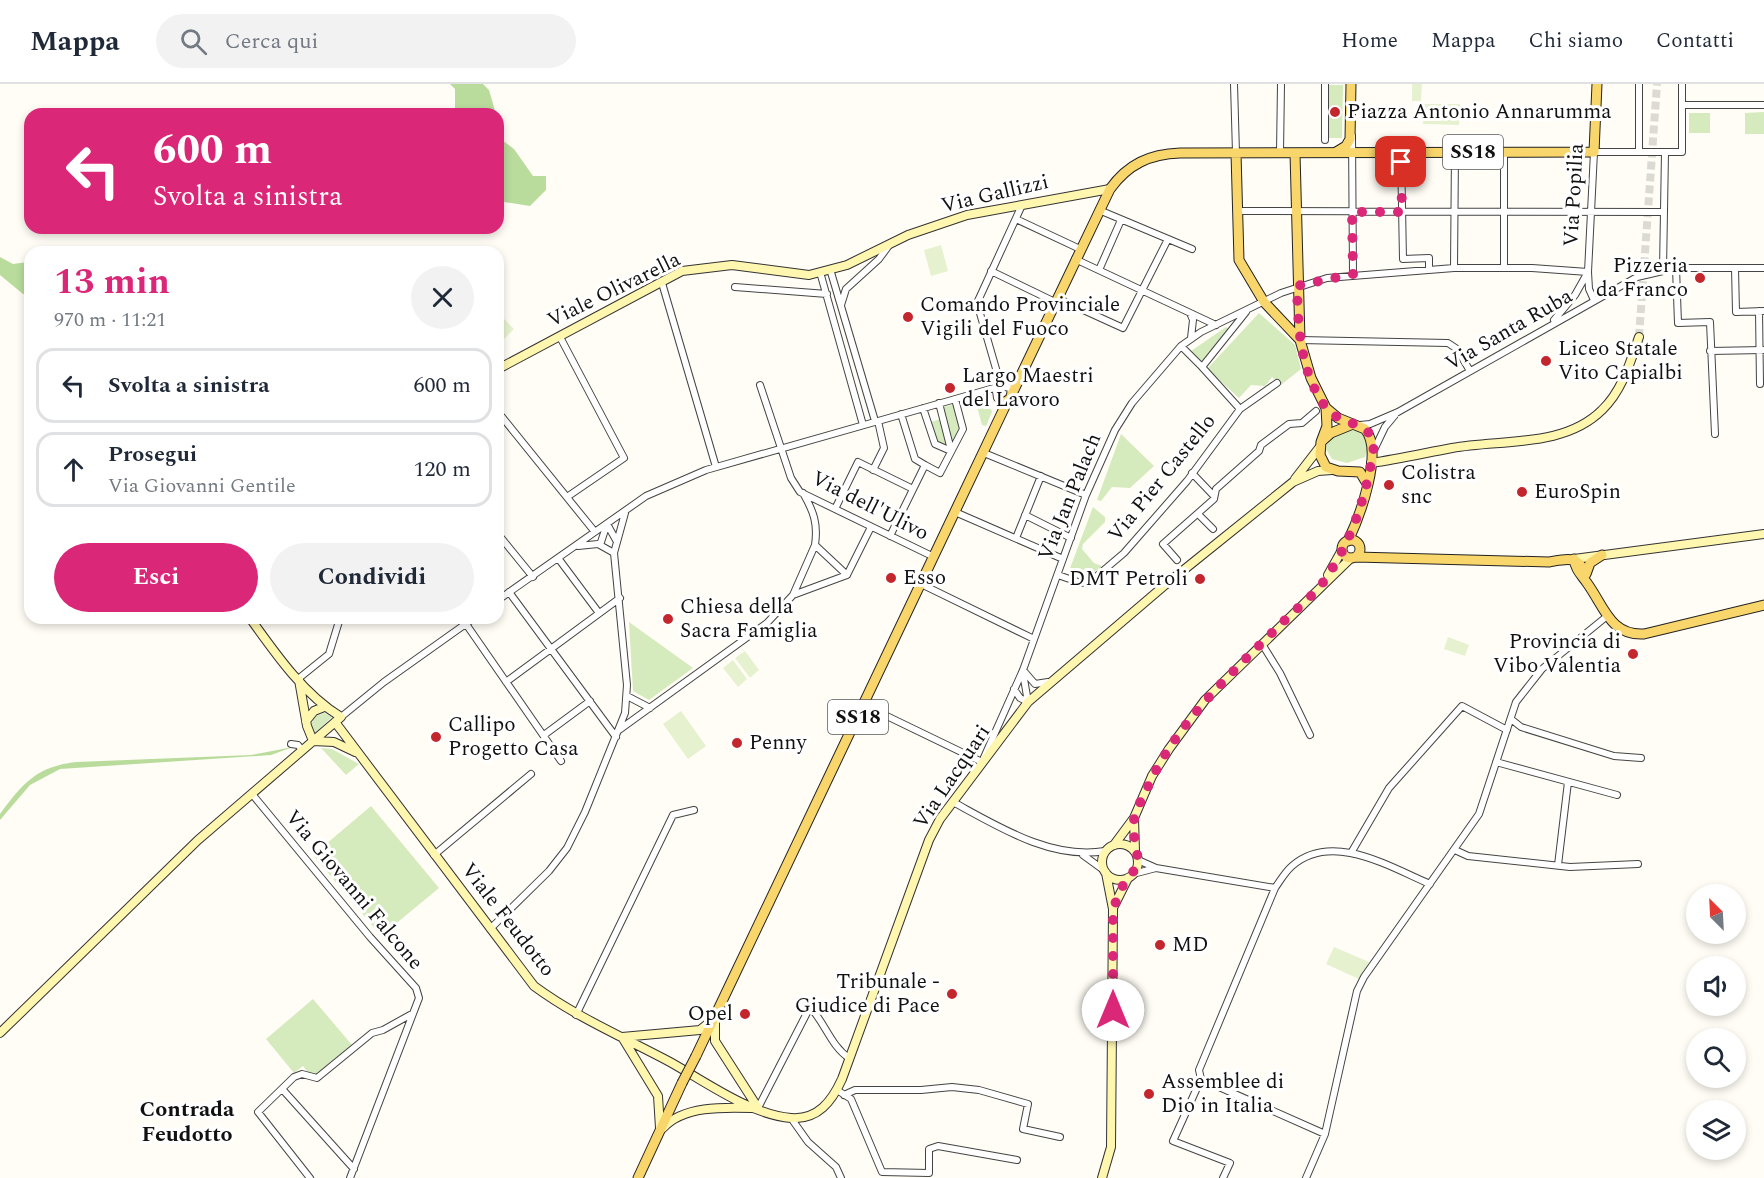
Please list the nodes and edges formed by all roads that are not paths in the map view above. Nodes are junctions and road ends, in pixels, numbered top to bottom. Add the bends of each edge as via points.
1 (1234, 84) edge
2 (1281, 84) edge
3 (1325, 84) edge
4 (1351, 84) edge
5 (1597, 84) edge
6 (1640, 84) edge
7 (1682, 84) edge
8 (1682, 105) junction
9 (1764, 105) edge
10 (1352, 131) junction
11 (1325, 140) dead end
12 (1455, 152) junction
13 (1503, 152) junction
14 (1594, 152) junction
15 (1639, 152) junction
16 (1665, 152) junction
17 (1236, 153) junction
18 (1280, 153) junction
19 (1295, 153) junction
20 (1331, 153) junction
21 (1352, 153) junction
22 (1371, 153) junction
23 (1401, 153) junction
24 (1110, 189) junction
25 (1022, 205) junction
26 (1099, 210) junction
27 (1237, 211) junction
28 (1296, 211) junction
29 (1352, 212) junction
30 (1402, 212) junction
31 (1454, 212) junction
32 (1504, 212) junction
33 (1592, 212) junction
34 (1664, 212) junction
35 (1016, 219) junction
36 (1121, 220) junction
37 (1167, 241) junction
38 (890, 244) junction
39 (1080, 249) junction
40 (1192, 249) dead end
41 (1075, 259) junction
42 (1454, 268) junction
43 (1504, 268) junction
44 (1676, 268) junction
45 (1735, 268) junction
46 (1764, 268) edge
47 (830, 269) junction
48 (1429, 269) junction
49 (1099, 270) junction
50 (1663, 270) junction
51 (991, 271) junction
52 (820, 272) junction
53 (1588, 272) junction
54 (1353, 274) junction
55 (662, 283) junction
56 (1297, 286) junction
57 (735, 287) dead end
58 (1144, 290) junction
59 (826, 294) junction
60 (1056, 300) junction
61 (1594, 300) junction
62 (1264, 302) junction
63 (841, 305) junction
64 (1248, 309) junction
65 (1762, 311) edge
66 (1196, 318) junction
67 (1216, 325) junction
68 (1544, 329) junction
69 (1203, 331) junction
70 (560, 337) junction
71 (1639, 337) tunnel mouth
72 (1191, 338) junction
73 (1300, 340) junction
74 (1181, 345) junction
75 (1762, 350) edge
76 (1710, 351) junction
77 (504, 366) edge
78 (1202, 367) junction
79 (1470, 371) junction
80 (1021, 374) junction
81 (1277, 383) dead end
82 (760, 384) dead end
83 (1760, 384) dead end
84 (1000, 386) junction
85 (979, 392) junction
86 (1003, 398) junction
87 (955, 399) junction
88 (939, 403) junction
89 (923, 408) junction
90 (1240, 409) junction
91 (1321, 410) junction
92 (1398, 412) junction
93 (901, 414) junction
94 (504, 419) edge
95 (877, 421) junction
96 (1358, 424) junction
97 (863, 425) junction
98 (1715, 434) dead end
99 (1320, 445) junction
100 (780, 448) junction
101 (951, 451) junction
102 (1373, 452) junction
103 (984, 453) junction
104 (1371, 463) junction
105 (925, 465) junction
106 (716, 467) junction
107 (873, 470) junction
108 (1332, 470) junction
109 (1346, 471) junction
110 (1192, 473) junction
111 (1041, 476) junction
112 (1293, 482) junction
113 (1366, 486) junction
114 (913, 489) junction
115 (803, 493) junction
116 (1086, 495) junction
117 (1213, 495) junction
118 (567, 497) junction
119 (835, 509) junction
120 (625, 512) junction
121 (956, 512) junction
122 (1198, 514) junction
123 (1025, 515) junction
124 (607, 524) junction
125 (871, 527) junction
126 (1213, 529) dead end
127 (595, 532) junction
128 (1764, 534) edge
129 (890, 536) junction
130 (1016, 538) junction
131 (1071, 538) junction
132 (616, 540) junction
133 (504, 542) edge
134 (600, 545) junction
135 (815, 545) junction
136 (574, 547) junction
137 (1355, 549) junction
138 (1342, 550) joint
139 (614, 553) junction
140 (1602, 555) junction
141 (934, 557) junction
142 (558, 558) junction
143 (1574, 558) junction
144 (1063, 559) junction
145 (1177, 560) dead end
146 (1551, 561) junction
147 (847, 575) junction
148 (1058, 575) junction
149 (532, 577) junction
150 (1584, 577) junction
151 (1325, 580) junction
152 (921, 584) junction
153 (509, 592) junction
154 (793, 595) junction
155 (504, 596) edge
156 (620, 598) junction
157 (1764, 605) edge
158 (599, 613) junction
159 (1606, 616) junction
160 (255, 624) edge
161 (338, 624) edge
162 (466, 624) joint
163 (1034, 639) junction
164 (1262, 644) junction
165 (551, 648) junction
166 (1023, 670) junction
167 (298, 678) junction
168 (506, 681) junction
169 (1051, 681) junction
170 (1014, 688) junction
171 (627, 696) junction
172 (590, 701) junction
173 (1028, 702) junction
174 (864, 705) junction
175 (324, 707) junction
176 (650, 708) junction
177 (1510, 719) junction
178 (306, 721) junction
179 (334, 722) junction
180 (1507, 730) junction
181 (617, 733) junction
182 (544, 735) junction
183 (1310, 735) dead end
184 (313, 741) junction
185 (291, 744) dead end
186 (354, 748) junction
187 (302, 750) junction
188 (1641, 758) dead end
189 (561, 760) dead end
190 (982, 762) junction
191 (1496, 762) junction
192 (531, 774) dead end
193 (1568, 782) junction
194 (252, 794) junction
195 (1617, 795) dead end
196 (952, 802) junction
197 (694, 810) dead end
198 (1134, 818) junction
199 (1114, 845) junction
200 (1455, 850) junction
201 (1106, 851) junction
202 (1351, 853) junction
203 (434, 855) junction
204 (1083, 855) junction
205 (1136, 855) junction
206 (1638, 864) dead end
207 (1558, 866) junction
208 (1156, 868) junction
209 (1106, 872) junction
210 (1131, 876) junction
211 (1430, 884) junction
212 (1275, 888) junction
213 (1113, 909) junction
214 (490, 929) junction
215 (411, 1015) junction
216 (576, 1016) junction
217 (715, 1018) junction
218 (0, 1033) edge
219 (622, 1037) junction
220 (849, 1058) junction
221 (1201, 1079) junction
222 (283, 1090) junction
223 (840, 1092) junction
224 (758, 1108) junction
225 (791, 1118) junction
226 (660, 1132) junction
227 (1324, 1134) junction
228 (1060, 1137) dead end
229 (1017, 1160) dead end
230 (354, 1169) junction
231 (310, 1178) edge
232 (350, 1178) edge
233 (638, 1178) edge
234 (841, 1178) edge
235 (1102, 1178) edge
236 (1223, 1178) edge
237 (1306, 1178) edge

1 - 17 street
2 - 18 street
3 - 11 street
4 - 10 main road
5 - 14 main road, Via Popilia
6 - 15 street
7 - 8 street
8 - 9 street
8 - 16 street via 1682,152
10 - 20 main road via 1346,146
10 - 21 street
10 - 22 street via 1358,147
12 - 13 main road, SS18
12 - 23 main road, SS18
12 - 31 street
13 - 14 main road, SS18
13 - 32 street
14 - 15 street
14 - 33 street, Via Popilia
15 - 16 street
16 - 34 street
17 - 18 main road, SS18
17 - 24 main road, SS18 via 1154,155 1121,174
17 - 27 main road
18 - 19 main road, SS18
19 - 20 main road, SS18
19 - 28 main road
20 - 21 main road, SS18
21 - 22 main road, SS18
21 - 29 street
22 - 23 main road, SS18
23 - 30 street
24 - 25 street, Via Gallizzi
24 - 26 main road, SS18
25 - 35 street
25 - 38 street, Via Gallizzi via 967,215
26 - 36 street
26 - 39 main road, SS18
27 - 28 street
27 - 62 main road via 1239,260
28 - 29 street
28 - 56 main road
29 - 30 street
29 - 54 street
30 - 31 street
30 - 48 street via 1403,259 1429,258
31 - 32 street
31 - 42 street
32 - 33 street
32 - 43 street
33 - 34 street
33 - 53 street, Via Popilia
34 - 50 street
35 - 39 street
35 - 51 street
36 - 37 street
36 - 49 street
37 - 40 street
37 - 58 street
38 - 47 street, Viale Olivarella
38 - 63 street via 846,289
39 - 41 main road, SS18
41 - 49 street
41 - 60 main road, SS18
42 - 43 street, Via Jan Palach
42 - 48 street, Via Jan Palach
43 - 53 street, Via Jan Palach
44 - 45 street, Via Santa Ruba
44 - 50 street, Via Santa Ruba
44 - 76 street via 1678,323 1710,322
45 - 46 street, Via Santa Ruba
45 - 65 street via 1736,312
47 - 52 street, Viale Olivarella
47 - 63 street
48 - 54 street, Via Jan Palach
49 - 58 street
50 - 61 street, Via Santa Ruba via 1637,277
51 - 60 street
51 - 84 street via 977,303
52 - 55 street, Viale Olivarella via 809,275 732,265 682,271
52 - 59 street
53 - 61 street
53 - 68 street via 1567,307
54 - 56 street, Via Jan Palach
55 - 70 street, Viale Olivarella
55 - 106 street
56 - 62 street, Via Jan Palach
56 - 73 main road
57 - 59 street
58 - 60 street via 1123,328
58 - 66 street
59 - 97 street
60 - 80 main road, SS18
61 - 68 street, Via Santa Ruba
62 - 64 street, Via Jan Palach
62 - 73 main road
63 - 95 street
64 - 67 street, Via Jan Palach
64 - 78 street
65 - 75 street
66 - 67 street
66 - 69 street
66 - 72 street
67 - 69 street, Via Jan Palach
68 - 79 street, Via Santa Ruba
69 - 72 street, Via Jan Palach
70 - 77 street, Viale Olivarella
70 - 118 street via 624,458
71 - 104 street via 1624,379 1611,400 1581,424 1535,439 1452,448
72 - 74 street, Via Jan Palach
73 - 79 street via 1448,343 1457,349
73 - 91 main road
74 - 78 street, Via Pier Castello
74 - 116 street, Via Jan Palach via 1126,412
75 - 76 street
75 - 83 street
76 - 98 street
78 - 90 street, Via Pier Castello
79 - 92 street, Via Santa Ruba
80 - 84 street
80 - 86 main road, SS18
81 - 90 street
82 - 100 street, Via dell'Ulivo
84 - 85 street
84 - 86 street
84 - 86 street via 1010,388
85 - 86 street
85 - 87 street
86 - 103 main road, SS18 via 1002,415
87 - 88 street
87 - 101 street via 963,429
88 - 89 street
88 - 101 street
89 - 93 street
89 - 101 street via 935,444
90 - 110 street, Via Pier Castello
91 - 96 main road
91 - 99 main road via 1327,426
91 - 117 street via 1302,423 1289,423 1261,445
92 - 96 street, Via Santa Ruba via 1370,424
92 - 102 street, Via Santa Ruba via 1385,427
93 - 95 street
93 - 105 street via 915,459
94 - 118 street
95 - 97 street
95 - 107 street via 884,448
96 - 99 main road via 1331,433
96 - 102 main road via 1372,439
97 - 100 street
99 - 108 main road via 1322,462
99 - 112 street, Via Lacquari
100 - 106 street
100 - 115 street, Via dell'Ulivo via 790,478
101 - 105 street via 940,473
102 - 104 main road
103 - 111 street
103 - 121 main road, SS18
104 - 109 main road
104 - 113 main road
105 - 114 street
106 - 120 street via 662,487
107 - 114 street
107 - 119 street via 858,462
108 - 109 main road
108 - 112 street, Via Lacquari via 1318,471
109 - 113 main road via 1364,474
110 - 117 street
110 - 148 street, Via Pier Castello via 1124,553 1091,581 1081,583
111 - 116 street
111 - 123 street
112 - 169 street, Via Lacquari
113 - 137 main road
114 - 129 street
115 - 119 street, Via dell'Ulivo
115 - 135 street via 816,515
116 - 131 street, Via Jan Palach
117 - 122 street via 1214,500
118 - 127 street
119 - 125 street, Via dell'Ulivo
120 - 124 street
120 - 132 street
121 - 130 street
121 - 141 main road, SS18
122 - 126 street
122 - 145 street via 1162,544
123 - 130 street
123 - 131 street
124 - 127 street
124 - 132 street
124 - 134 street
125 - 129 street, Via dell'Ulivo
125 - 147 street
127 - 136 street
128 - 140 street
129 - 141 street, Via dell'Ulivo
130 - 144 street
131 - 144 street, Via Jan Palach
132 - 139 street
133 - 149 street
134 - 136 street
134 - 139 street
135 - 147 street
135 - 154 street
136 - 142 street
137 - 138 main road
137 - 146 main road via 1375,558
137 - 151 street
138 - 151 street
139 - 156 street
140 - 143 street
140 - 150 main road via 1590,563
141 - 152 main road, SS18
142 - 149 street
142 - 158 street
143 - 146 main road
143 - 150 main road via 1580,562
144 - 148 street, Via Jan Palach
146 - 150 main road
147 - 154 street
148 - 163 street, Via Jan Palach
149 - 153 street
150 - 159 main road
151 - 164 street
152 - 163 street
152 - 174 main road, SS18
153 - 155 street
153 - 165 street
154 - 176 street via 767,623
156 - 158 street
156 - 171 street
157 - 159 main road via 1644,634 1621,630
158 - 165 street
159 - 177 street via 1542,669 1516,702
160 - 167 street
161 - 167 street via 329,654
162 - 168 street
162 - 179 street
163 - 166 street, Via Jan Palach
164 - 183 street
164 - 198 street via 1189,720 1152,776
165 - 168 street
165 - 172 street
166 - 169 street via 1035,684
166 - 170 street, Via Jan Palach
166 - 173 street
167 - 175 street
167 - 178 street
168 - 182 street
169 - 173 street, Via Lacquari
170 - 173 street
170 - 190 street, Via Jan Palach
171 - 176 street
171 - 181 street
172 - 181 street
172 - 182 street
173 - 190 street, Via Lacquari
174 - 190 street
174 - 217 main road, SS18
175 - 178 street
175 - 179 street
176 - 181 street
177 - 180 street
177 - 188 street via 1521,728 1614,756
178 - 184 street
179 - 184 street
179 - 186 street, Viale Feudotto
180 - 191 street
180 - 202 street via 1462,706 1389,788
181 - 214 street via 567,848
182 - 189 street
184 - 186 street
184 - 187 street
185 - 187 street
186 - 203 street, Viale Feudotto
187 - 194 street
190 - 196 street, Via Lacquari
191 - 193 street
191 - 200 street via 1479,814
192 - 203 street
193 - 195 street
193 - 207 street
194 - 215 street, Via Giovanni Falcone via 416,988 419,998
194 - 218 street via 198,840
196 - 204 street via 1024,839
196 - 220 street, Via Lacquari via 929,840
197 - 216 street via 674,815
198 - 199 street
198 - 205 street
199 - 201 street
199 - 205 street via 1126,844
200 - 207 street via 1468,856
200 - 211 street
201 - 204 street
201 - 209 street via 1102,861
202 - 211 street
202 - 212 street via 1307,856 1291,867
203 - 214 street, Viale Feudotto
204 - 209 street
205 - 208 street
205 - 210 street
206 - 207 street
208 - 210 street
208 - 212 street
209 - 210 street via 1114,879
209 - 213 street
210 - 213 street
211 - 227 street via 1357,991
212 - 221 street via 1199,1070
213 - 235 street via 1111,1147
214 - 216 street, Viale Feudotto via 534,986
215 - 222 street via 372,1033 317,1078 302,1074
215 - 230 street, Via Giovanni Falcone
216 - 219 street, Viale Feudotto
217 - 219 street via 700,1030
217 - 224 street via 715,1041
217 - 226 main road, SS18, bridge
219 - 224 street, Viale Feudotto
219 - 226 street via 658,1096
220 - 223 street, Via Lacquari
220 - 224 street via 839,1051 810,1007
221 - 227 street
221 - 236 street via 1173,1141 1230,1163
222 - 230 street
222 - 231 street via 258,1112
223 - 225 street, Via Lacquari via 820,1111
223 - 228 street via 952,1086 980,1090 1028,1104 1023,1129
223 - 229 street via 851,1100 882,1172 928,1173 929,1149 938,1146
224 - 225 street
224 - 226 street via 684,1113 673,1117
225 - 234 street via 808,1142 836,1167
226 - 233 main road, SS18
227 - 237 street
230 - 232 street, Via Giovanni Falcone

